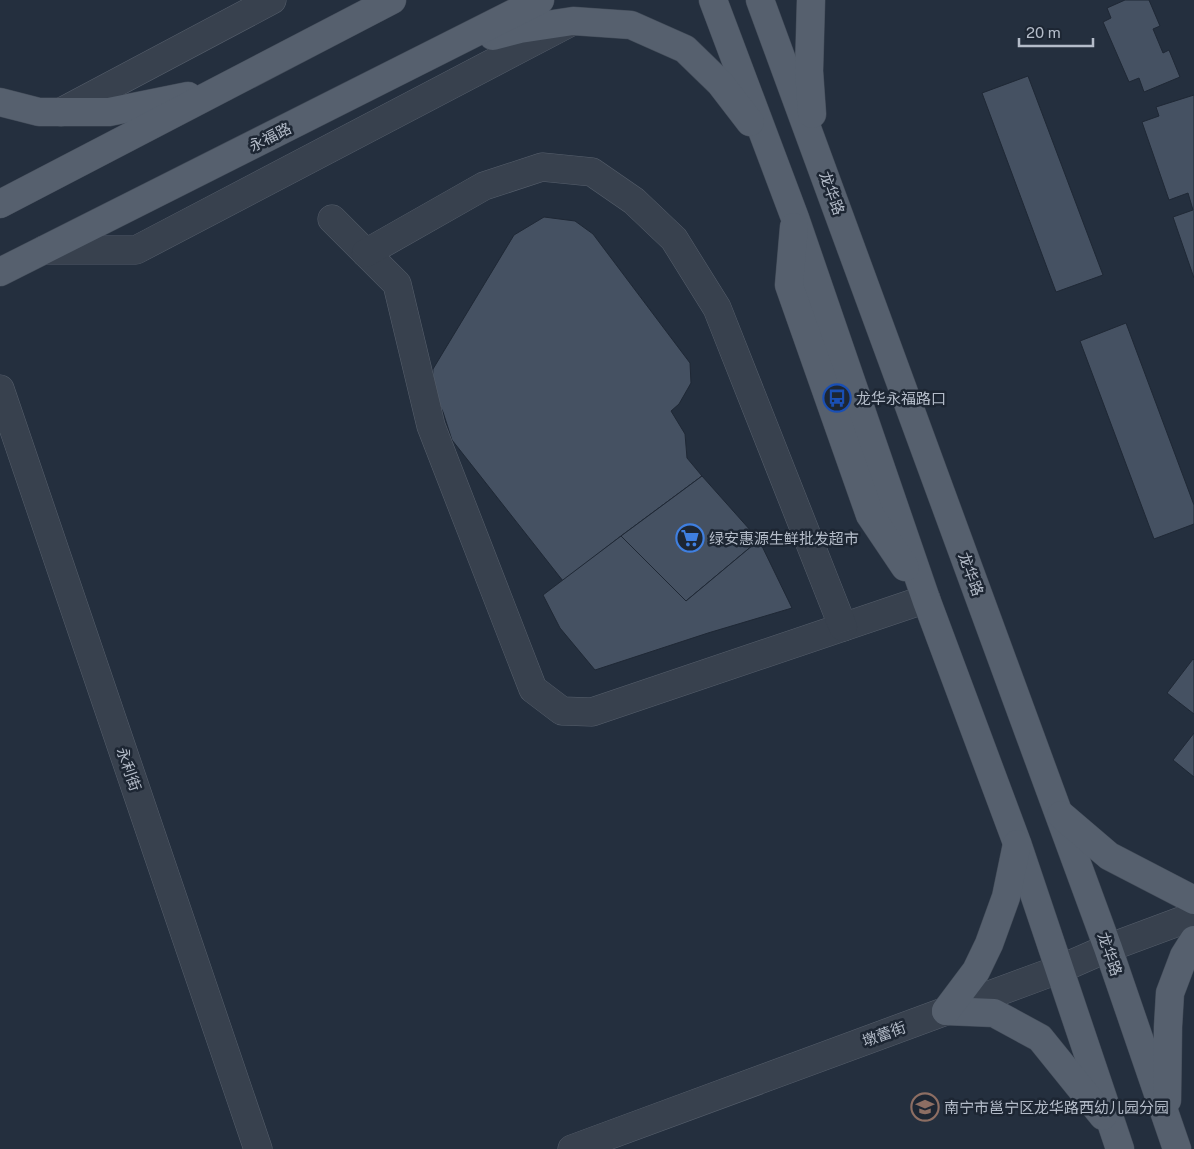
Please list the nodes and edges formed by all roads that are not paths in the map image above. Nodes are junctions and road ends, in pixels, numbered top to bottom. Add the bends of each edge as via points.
1 (272, 0) edge
2 (392, 0) edge
3 (540, 0) edge
4 (713, 0) edge
5 (760, 0) edge
6 (811, 0) edge
7 (573, 21) junction
8 (439, 52) junction
9 (216, 91) junction
10 (0, 102) edge
11 (61, 112) junction
12 (814, 145) junction
13 (772, 155) junction
14 (0, 204) edge
15 (332, 218) dead end
16 (44, 250) junction
17 (366, 253) junction
18 (0, 272) edge
19 (0, 389) edge
20 (926, 599) junction
21 (844, 627) junction
22 (1059, 814) junction
23 (1017, 842) junction
24 (1194, 900) edge
25 (1194, 916) edge
26 (1194, 940) edge
27 (1108, 948) junction
28 (1060, 969) junction
29 (946, 1011) junction
30 (1167, 1119) junction
31 (1116, 1139) edge
32 (258, 1149) edge
33 (572, 1149) edge
34 (1177, 1149) edge

1 - 11 street
2 - 9 main road
3 - 8 main road, 永福路
4 - 13 main road
5 - 12 main road, 龙华路
6 - 12 main road via 809,71
7 - 8 main road via 520,29
7 - 13 main road via 631,25 685,49 720,82
7 - 16 street via 136,250
8 - 16 main road, 永福路
9 - 11 main road via 109,112
9 - 14 main road
10 - 11 main road via 39,112
12 - 13 main road
12 - 22 main road, 龙华路
13 - 20 main road
15 - 17 street
16 - 18 main road, 永福路
17 - 21 street via 484,186 542,167 592,172 634,201 674,239 717,308
17 - 21 street via 397,284 431,426 533,688 562,711 592,712
19 - 32 street, 永利街
20 - 21 street
20 - 23 main road
22 - 24 main road via 1109,856
22 - 27 main road, 龙华路
23 - 28 main road
23 - 29 main road via 1006,897 989,944 976,971
25 - 27 street, 墩蕾街
26 - 30 main road via 1184,956 1170,993
27 - 28 street, 墩蕾街
27 - 30 main road, 龙华路
28 - 29 street, 墩蕾街
28 - 31 main road
29 - 31 main road via 994,1013 1040,1038
29 - 33 street, 墩蕾街
30 - 34 main road, 龙华路

